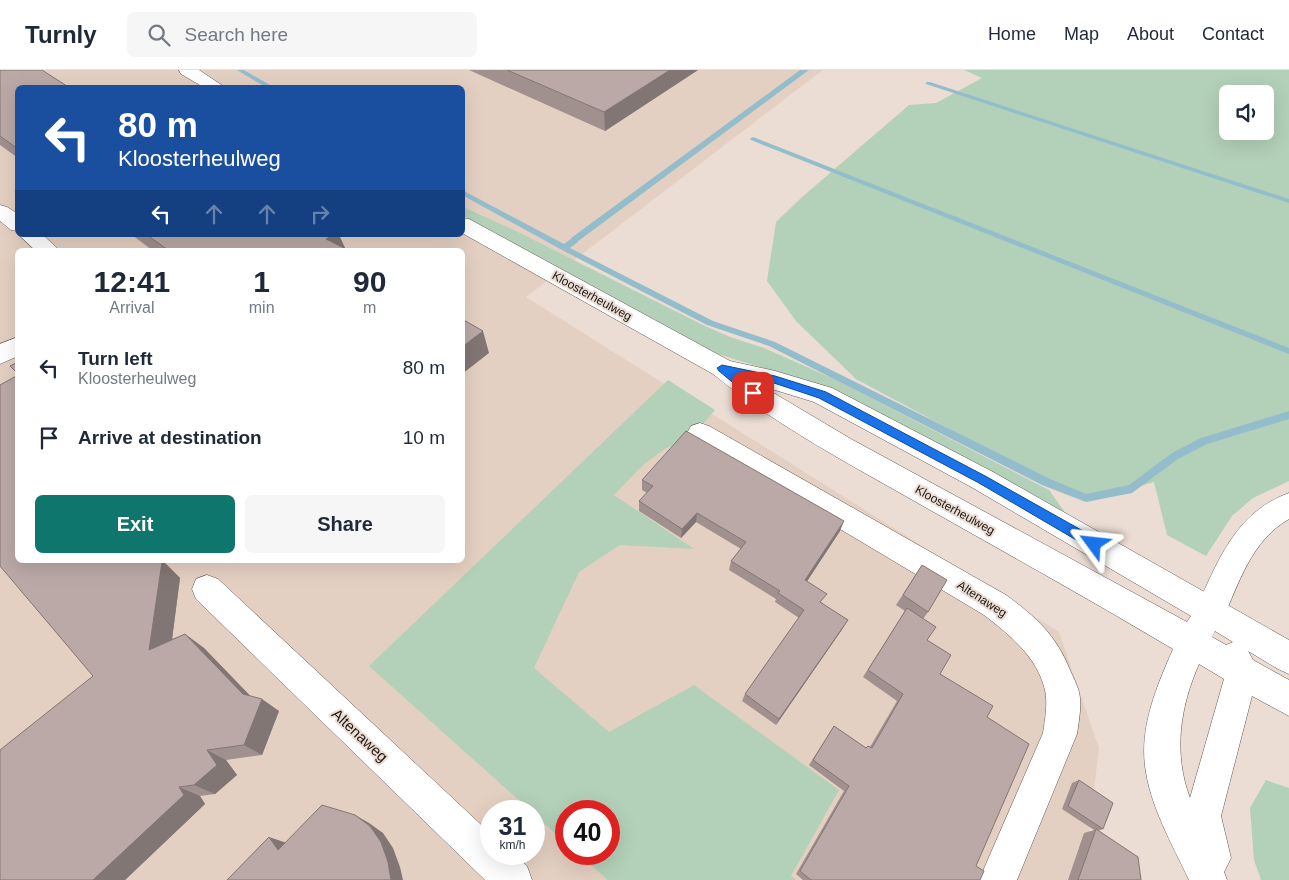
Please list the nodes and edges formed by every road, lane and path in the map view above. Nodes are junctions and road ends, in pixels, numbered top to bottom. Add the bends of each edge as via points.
1 (187, 70) edge
2 (213, 85) edge
3 (0, 211) edge
4 (15, 223) edge
5 (465, 226) edge
6 (32, 237) edge
7 (46, 248) edge
8 (15, 347) edge
9 (0, 355) edge
10 (722, 368) junction
11 (700, 433) dead end
12 (1289, 505) edge
13 (207, 589) dead end
14 (1211, 611) junction
15 (1193, 642) junction
16 (1289, 658) edge
17 (1242, 672) junction
18 (1289, 699) edge
19 (513, 880) edge
20 (998, 880) edge
21 (1208, 880) edge
22 (1216, 880) edge

1 - 2 main road
3 - 4 main road
5 - 10 main road, Kloosterheulweg
6 - 7 main road
8 - 9 main road
10 - 14 main road, Kloosterheulweg via 822,395 983,480
10 - 15 main road, Kloosterheulweg via 753,393 842,447
11 - 20 main road, Altenaweg via 994,605 1022,626 1040,645 1062,691 1060,734
12 - 14 main road via 1266,518 1247,541 1235,558
13 - 19 main road, Altenaweg
14 - 15 main road
14 - 16 main road, Kloosterheulweg
14 - 17 main road
15 - 17 main road, Kloosterheulweg
15 - 21 main road via 1170,700 1164,730 1163,766
17 - 18 main road, Kloosterheulweg
17 - 22 main road via 1203,816

